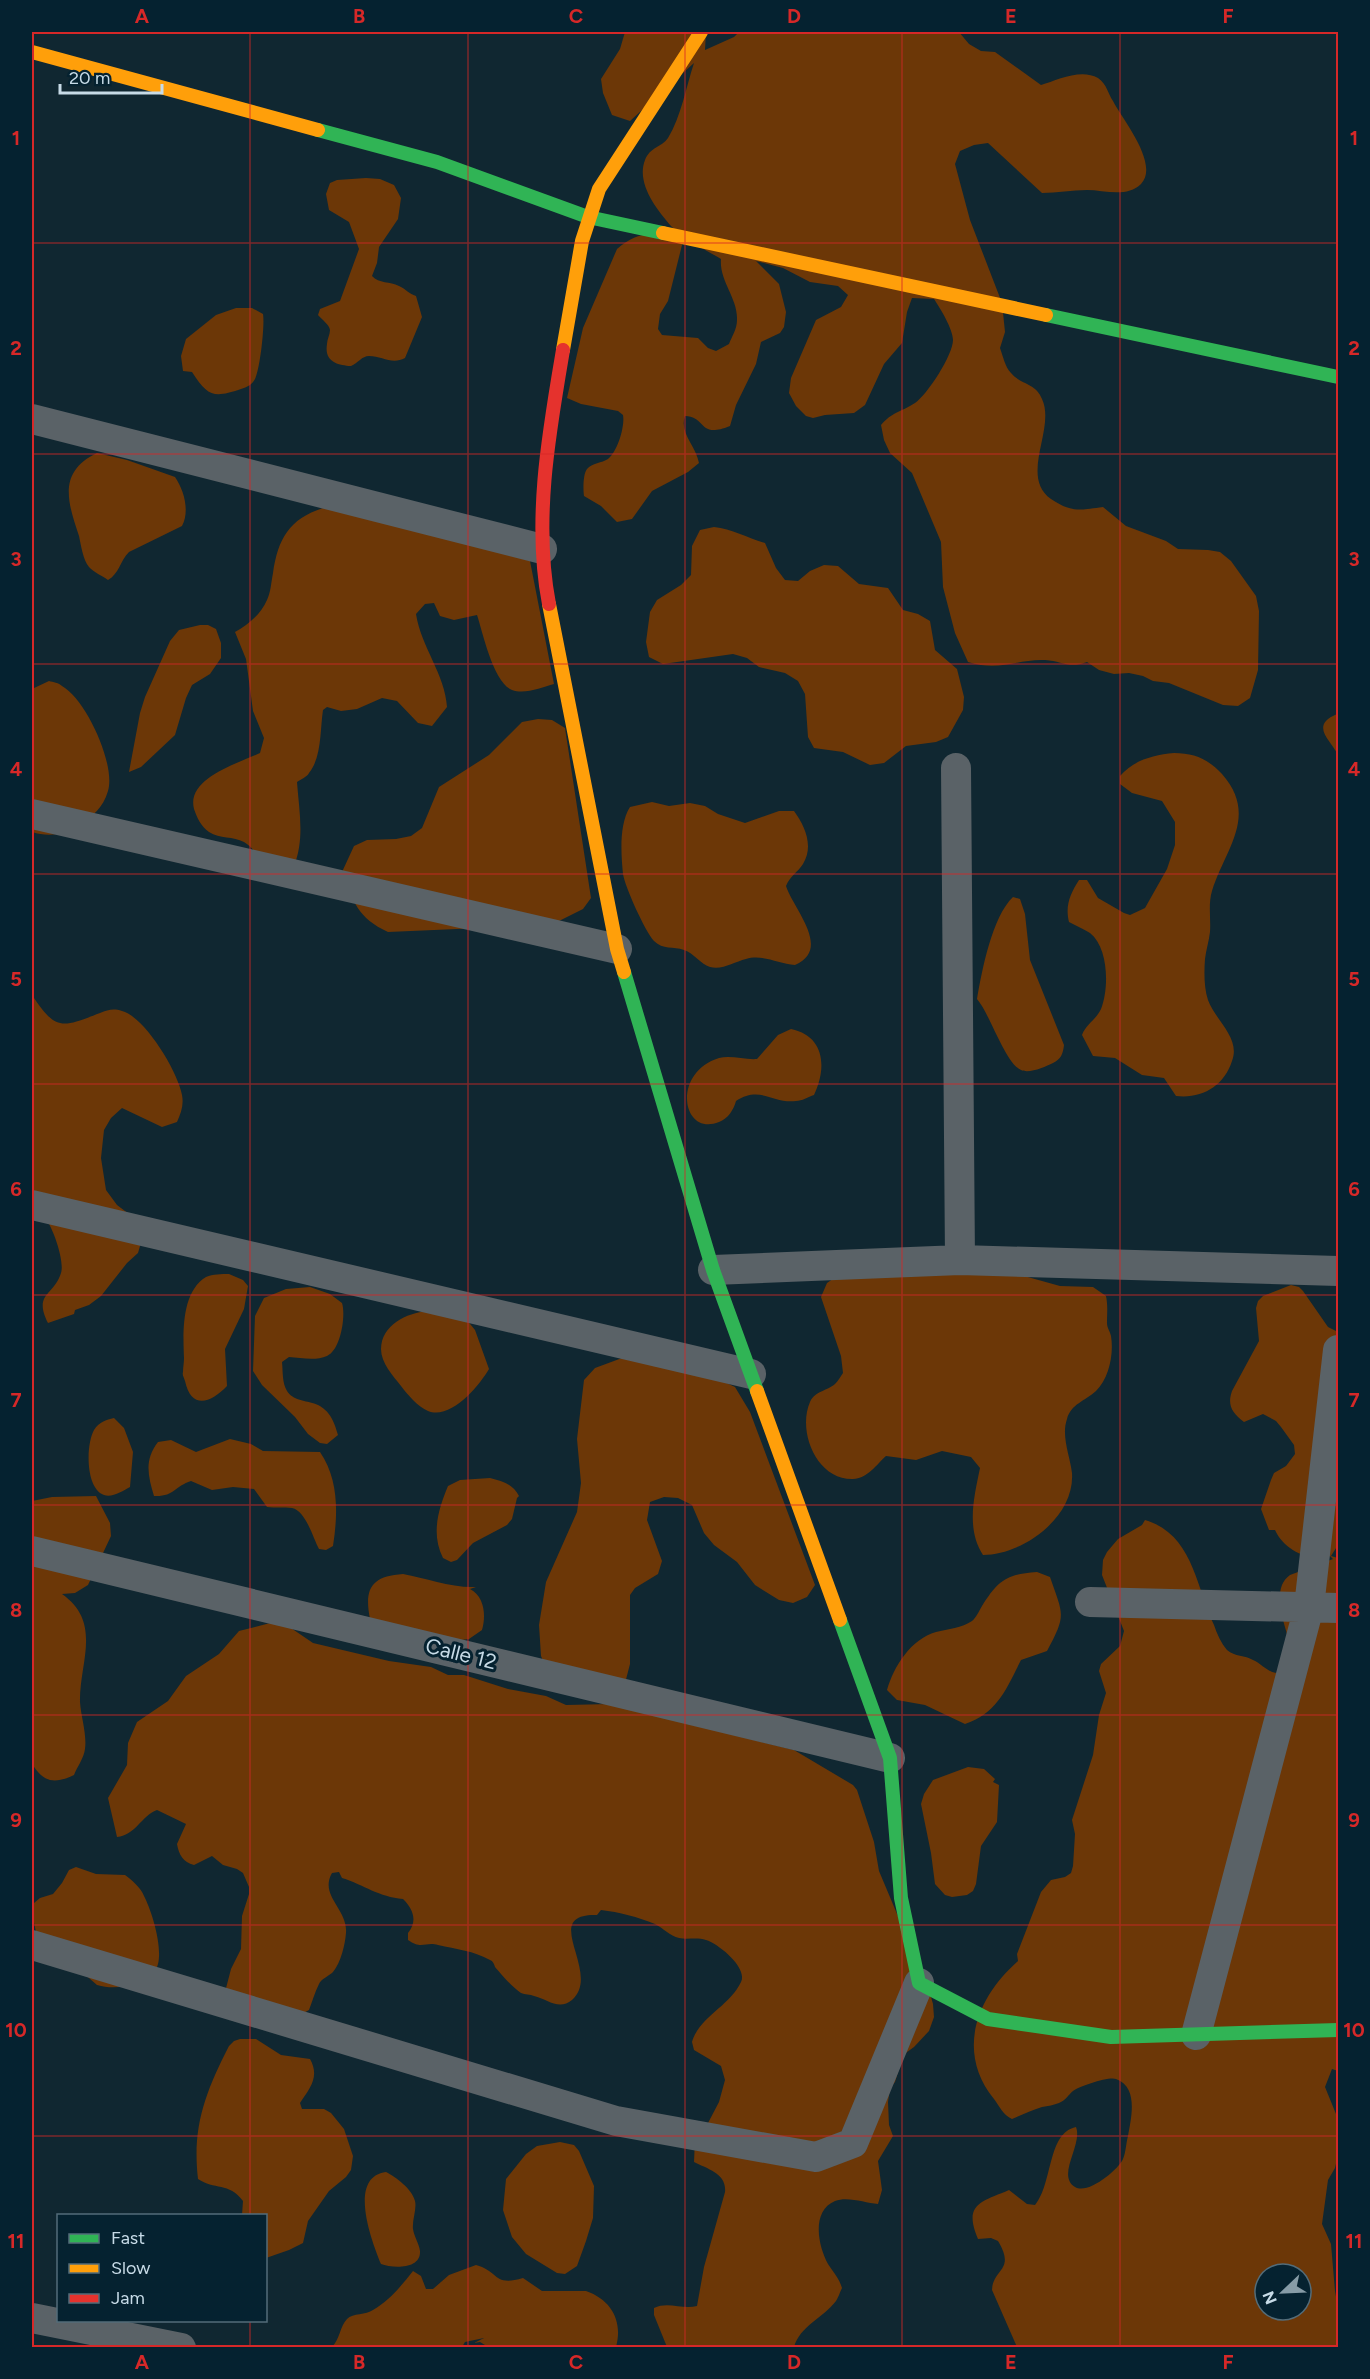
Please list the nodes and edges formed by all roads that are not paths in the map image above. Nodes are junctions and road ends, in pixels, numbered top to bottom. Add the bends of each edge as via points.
1 (701, 32) edge
2 (32, 52) edge
3 (588, 217) junction
4 (1338, 377) edge
5 (32, 419) edge
6 (542, 549) junction
7 (956, 768) dead end
8 (32, 814) edge
9 (617, 949) junction
10 (32, 1205) edge
11 (960, 1260) junction
12 (713, 1270) junction
13 (1338, 1271) edge
14 (1338, 1350) edge
15 (752, 1374) junction
16 (32, 1551) edge
17 (1090, 1602) dead end
18 (1309, 1607) junction
19 (1338, 1608) edge
20 (890, 1758) junction
21 (32, 1945) edge
22 (919, 1983) junction
23 (1338, 2030) edge
24 (1196, 2035) junction
25 (32, 2318) edge
26 (181, 2348) edge

1 - 3 street via 599,189
2 - 3 street via 437,162
3 - 4 street
3 - 6 street via 549,445
5 - 6 street
6 - 9 street
7 - 11 street
8 - 9 street
9 - 12 street
10 - 15 street
11 - 12 street
11 - 13 street
12 - 15 street
14 - 18 street
15 - 20 street
16 - 20 street, Calle 12
17 - 18 street
18 - 19 street
18 - 24 street
20 - 22 street via 901,1898
21 - 22 street via 616,2121 816,2157 853,2143
22 - 24 street via 988,2019 1111,2037
23 - 24 street
25 - 26 street

